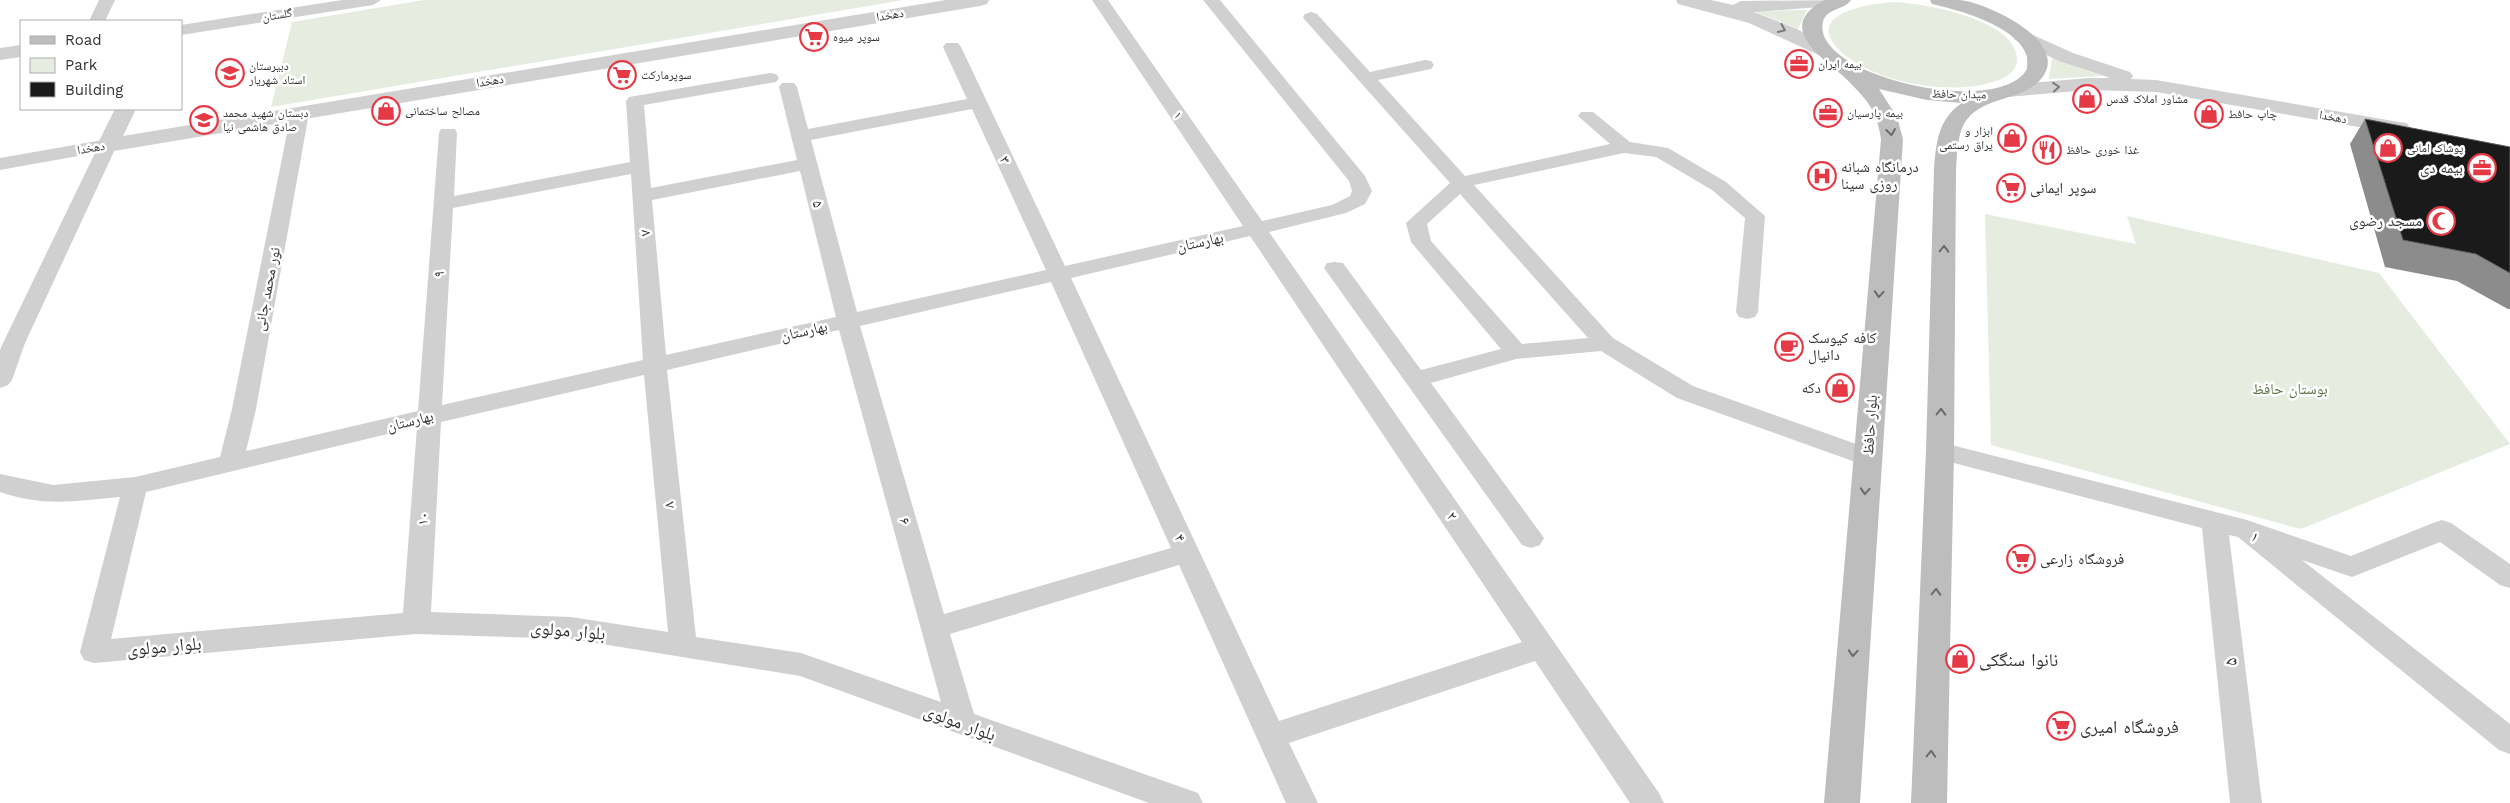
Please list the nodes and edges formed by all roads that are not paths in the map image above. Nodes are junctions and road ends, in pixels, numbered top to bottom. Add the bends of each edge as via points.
1 (107, 0) edge
2 (373, 0) edge
3 (980, 0) edge
4 (1100, 0) edge
5 (1211, 0) edge
6 (1685, 0) edge
7 (1834, 0) edge
8 (1842, 0) edge
9 (1939, 0) edge
10 (1973, 0) edge
11 (1720, 6) junction
12 (271, 8) edge
13 (1311, 17) dead end
14 (97, 20) edge
15 (2002, 22) junction
16 (182, 30) edge
17 (2022, 36) junction
18 (952, 47) dead end
19 (20, 51) edge
20 (0, 54) edge
21 (1833, 58) junction
22 (1425, 65) dead end
23 (770, 78) dead end
24 (1365, 78) junction
25 (2156, 86) junction
26 (788, 87) dead end
27 (1999, 93) junction
28 (978, 102) junction
29 (124, 110) edge
30 (300, 113) junction
31 (1587, 116) dead end
32 (2416, 131) edge
33 (448, 133) dead end
34 (800, 136) junction
35 (108, 145) junction
36 (1624, 147) junction
37 (0, 164) edge
38 (807, 164) junction
39 (640, 166) junction
40 (1462, 182) junction
41 (642, 196) junction
42 (444, 204) junction
43 (1256, 229) junction
44 (1335, 268) dead end
45 (1058, 273) junction
46 (1747, 312) dead end
47 (848, 321) junction
48 (1605, 343) junction
49 (7, 344) edge
50 (1516, 352) junction
51 (655, 365) junction
52 (1416, 379) junction
53 (0, 380) edge
54 (430, 416) junction
55 (1940, 451) junction
56 (1867, 457) junction
57 (230, 465) junction
58 (0, 483) edge
59 (135, 486) junction
60 (2214, 521) junction
61 (2247, 530) junction
62 (1531, 538) dead end
63 (1187, 553) junction
64 (2510, 578) edge
65 (416, 623) junction
66 (935, 628) junction
67 (683, 646) junction
68 (1542, 647) junction
69 (961, 722) junction
70 (1271, 736) junction
71 (2510, 741) edge
72 (1187, 803) edge
73 (1302, 803) edge
74 (1648, 803) edge
75 (1842, 803) edge
76 (1929, 803) edge
77 (2246, 803) edge

1 - 14 street
2 - 12 street, گلستان
3 - 30 street, دهخدا
4 - 43 street, ۱
5 - 43 street, بهارستان via 1362,186 1361,195 1346,206
6 - 11 street
7 - 11 street
8 - 21 main road via 1823,9 1814,19 1812,31
9 - 15 main road, میدان حافظ via 1971,8
10 - 15 main road
11 -> 21 street via 1787,30
12 - 16 street, گلستان
13 - 24 street
15 - 17 main road, میدان حافظ
17 - 25 street via 2086,64
17 - 27 main road, میدان حافظ via 2037,57 2036,71 2026,82
18 - 28 street, ۳
19 - 20 street
21 - 27 main road, میدان حافظ via 1882,83 1913,91 1953,96
21 -> 56 main road, بلوار حافظ via 1862,82 1882,106 1891,126
22 - 24 street
23 - 39 street, ۷ via 635,101
24 - 40 street
27 -> 25 street via 2089,84
25 - 32 street, دهخدا
26 - 34 street, ۵
55 -> 27 main road via 1947,141 1953,122 1961,111
28 - 34 street
28 - 45 street, ۳
29 - 35 street
30 - 35 street, دهخدا
30 - 57 street, نور محمد جانی via 244,409
31 - 36 street
33 - 42 street, ۹
34 - 38 street, ۵
35 - 37 street, دهخدا
35 - 49 street
36 - 40 street
36 - 46 street via 1661,152 1719,186 1754,216
38 - 41 street
38 - 47 street, ۵
39 - 41 street, ۷
39 - 42 street
40 - 48 street
40 - 50 street via 1416,223 1421,242
41 - 51 street, ۷
42 - 54 street, ۹
43 - 45 street, بهارستان
43 - 68 street, ۲
44 - 52 street
45 - 47 street, بهارستان
45 - 63 street, ۴
47 - 51 street, بهارستان
47 - 66 street, ۶
48 - 50 street
48 - 56 street via 1686,392
49 - 53 street
50 - 52 street
51 - 54 street, بهارستان
51 - 67 street, ۸
52 - 62 street
54 - 57 street, بهارستان
54 - 65 street, ۱۰
55 - 60 street, ۱
76 -> 55 main road
56 -> 75 main road, بلوار حافظ
57 - 59 street, بهارستان
58 - 59 street, بهارستان via 53,494
59 - 65 street, بلوار مولوی via 94,652
60 - 61 street, ۱
60 - 77 street, ۵
61 - 64 street via 2352,567 2442,530
61 - 71 street, ۱
63 - 66 street
63 - 70 street, ۴
65 - 67 street, بلوار مولوی via 572,628
66 - 69 street, ۶
67 - 69 street, بلوار مولوی via 802,665
68 - 70 street
68 - 74 street, ۲
69 - 72 street, بلوار مولوی
70 - 73 street, ۴

